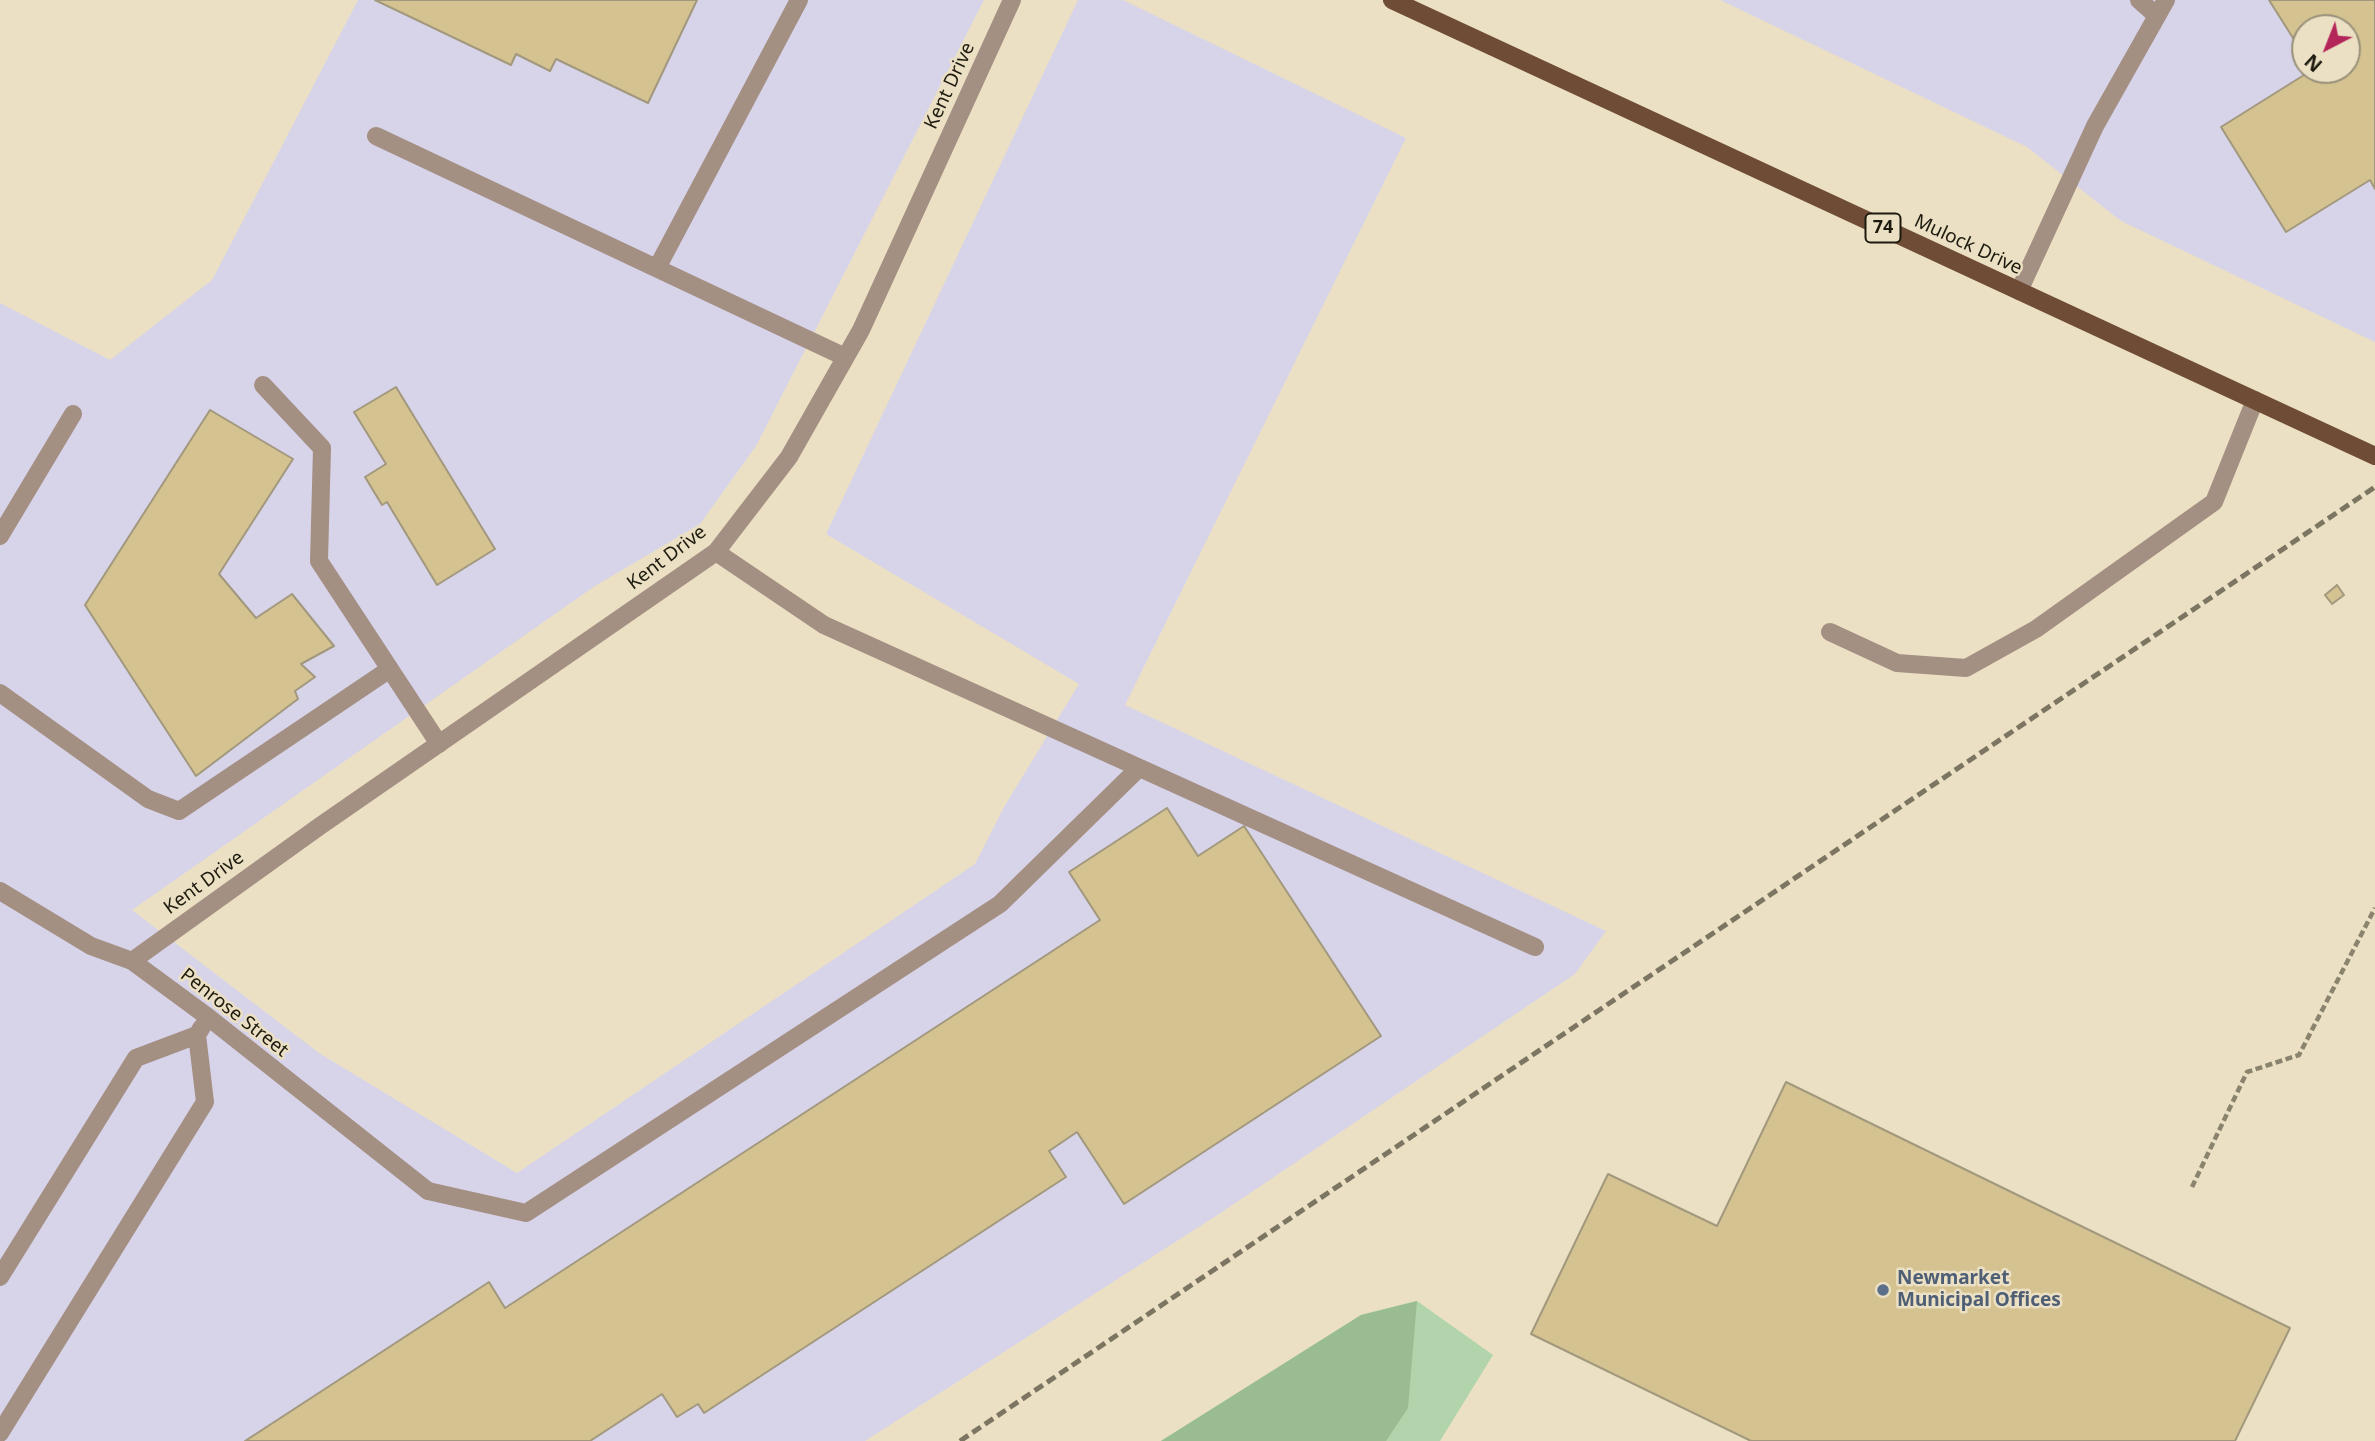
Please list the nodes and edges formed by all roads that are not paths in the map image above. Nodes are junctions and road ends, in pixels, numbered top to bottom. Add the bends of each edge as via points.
1 (799, 0) edge
2 (1012, 0) edge
3 (1392, 0) edge
4 (2139, 0) edge
5 (2166, 0) edge
6 (2157, 16) junction
7 (376, 136) dead end
8 (657, 268) junction
9 (2019, 291) junction
10 (845, 357) junction
11 (263, 385) dead end
12 (2255, 401) junction
13 (73, 414) dead end
14 (2375, 456) edge
15 (0, 536) edge
16 (716, 552) junction
17 (1830, 632) dead end
18 (390, 669) junction
19 (0, 692) edge
20 (439, 744) junction
21 (1139, 768) junction
22 (0, 891) edge
23 (1535, 947) dead end
24 (132, 961) junction
25 (208, 1017) junction
26 (197, 1035) junction
27 (0, 1277) edge
28 (0, 1433) edge

1 - 8 street
2 - 10 street, Kent Drive
3 - 9 main road, Mulock Drive / 74
4 - 6 street
5 - 6 street
6 - 9 street via 2095,126
7 - 8 street
8 - 10 street
9 - 12 main road, Mulock Drive / 74
10 - 16 street, Kent Drive via 789,457
11 - 18 street via 322,448 319,561
12 - 14 main road, Mulock Drive / 74
12 - 17 street via 2214,502 2036,629 1966,668 1897,663
13 - 15 street
16 - 20 street, Kent Drive
16 - 21 street via 824,625
18 - 19 street via 179,811 148,799
18 - 20 street
20 - 24 street, Kent Drive
21 - 23 street
21 - 25 street, Penrose Street via 1000,904 526,1213 428,1191
22 - 24 street, Penrose Street via 92,946
24 - 25 street, Penrose Street
25 - 26 street
26 - 27 street via 136,1058
26 - 28 street via 205,1102

